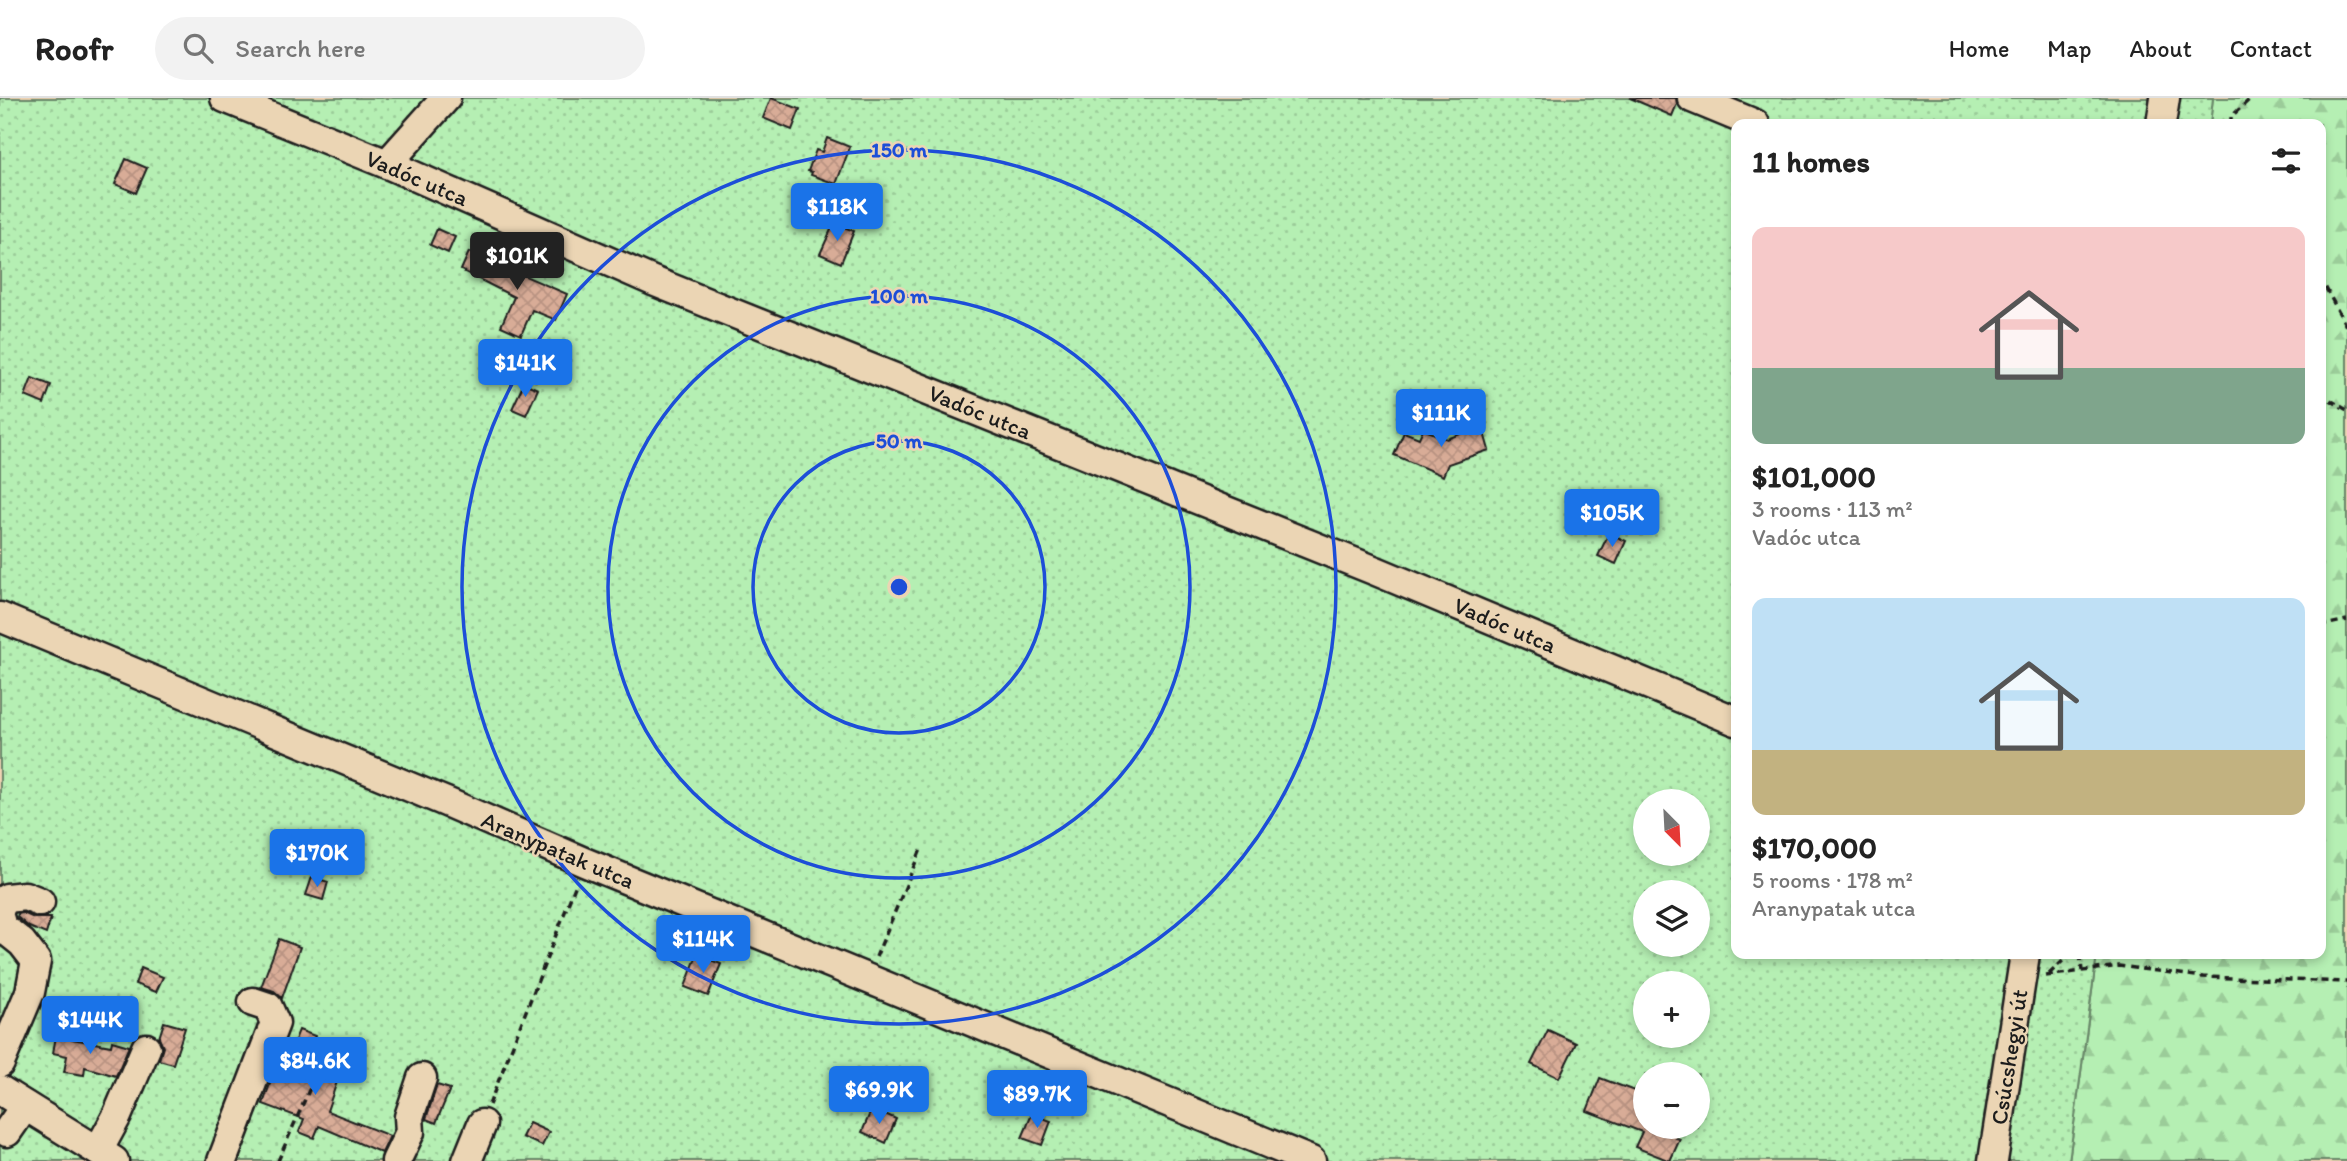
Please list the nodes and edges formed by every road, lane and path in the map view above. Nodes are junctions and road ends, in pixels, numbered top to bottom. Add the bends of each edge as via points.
1 (225, 98) edge
2 (446, 98) edge
3 (1692, 98) edge
4 (2165, 98) edge
5 (2251, 98) edge
6 (1743, 119) edge
7 (2162, 119) edge
8 (2232, 119) edge
9 (387, 164) junction
10 (2326, 288) edge
11 (2347, 328) edge
12 (2326, 398) edge
13 (2347, 410) edge
14 (0, 617) edge
15 (2347, 620) edge
16 (2326, 625) edge
17 (1731, 719) edge
18 (922, 847) dead end
19 (572, 895) dead end
20 (40, 902) dead end
21 (0, 908) edge
22 (0, 920) edge
23 (2024, 959) edge
24 (2065, 959) edge
25 (2081, 959) edge
26 (2082, 971) junction
27 (2049, 974) junction
28 (867, 978) junction
29 (2347, 982) edge
30 (2021, 984) junction
31 (253, 1002) dead end
32 (146, 1048) dead end
33 (0, 1063) edge
34 (317, 1072) dead end
35 (422, 1078) dead end
36 (0, 1090) edge
37 (25, 1106) junction
38 (102, 1110) dead end
39 (482, 1124) joint
40 (7, 1132) dead end
41 (100, 1153) edge
42 (222, 1161) edge
43 (278, 1161) edge
44 (396, 1161) edge
45 (467, 1161) edge
46 (1311, 1161) edge
47 (1993, 1161) edge

1 - 9 street, Vadóc utca
2 - 9 street
3 - 6 street
4 - 7 street
5 - 8 path
9 - 17 street, Vadóc utca via 653,281
10 - 11 path
12 - 13 path
14 - 28 street, Aranypatak utca
15 - 16 path
18 - 28 path
19 - 39 path
20 - 21 street via 25,896 7,898
22 - 33 street via 36,961 30,992
23 - 30 street, Csúcshegyi út
24 - 27 path
25 - 26 path
26 - 27 path
26 - 29 path via 2119,967 2203,977
27 - 30 path
28 - 46 street, Aranypatak utca
30 - 47 street, Csúcshegyi út
31 - 42 street via 268,1007 275,1023
32 - 41 street
34 - 43 path
35 - 44 street via 409,1118 410,1132
36 - 37 street
37 - 40 street
37 - 41 street
38 - 41 street
39 - 45 street

